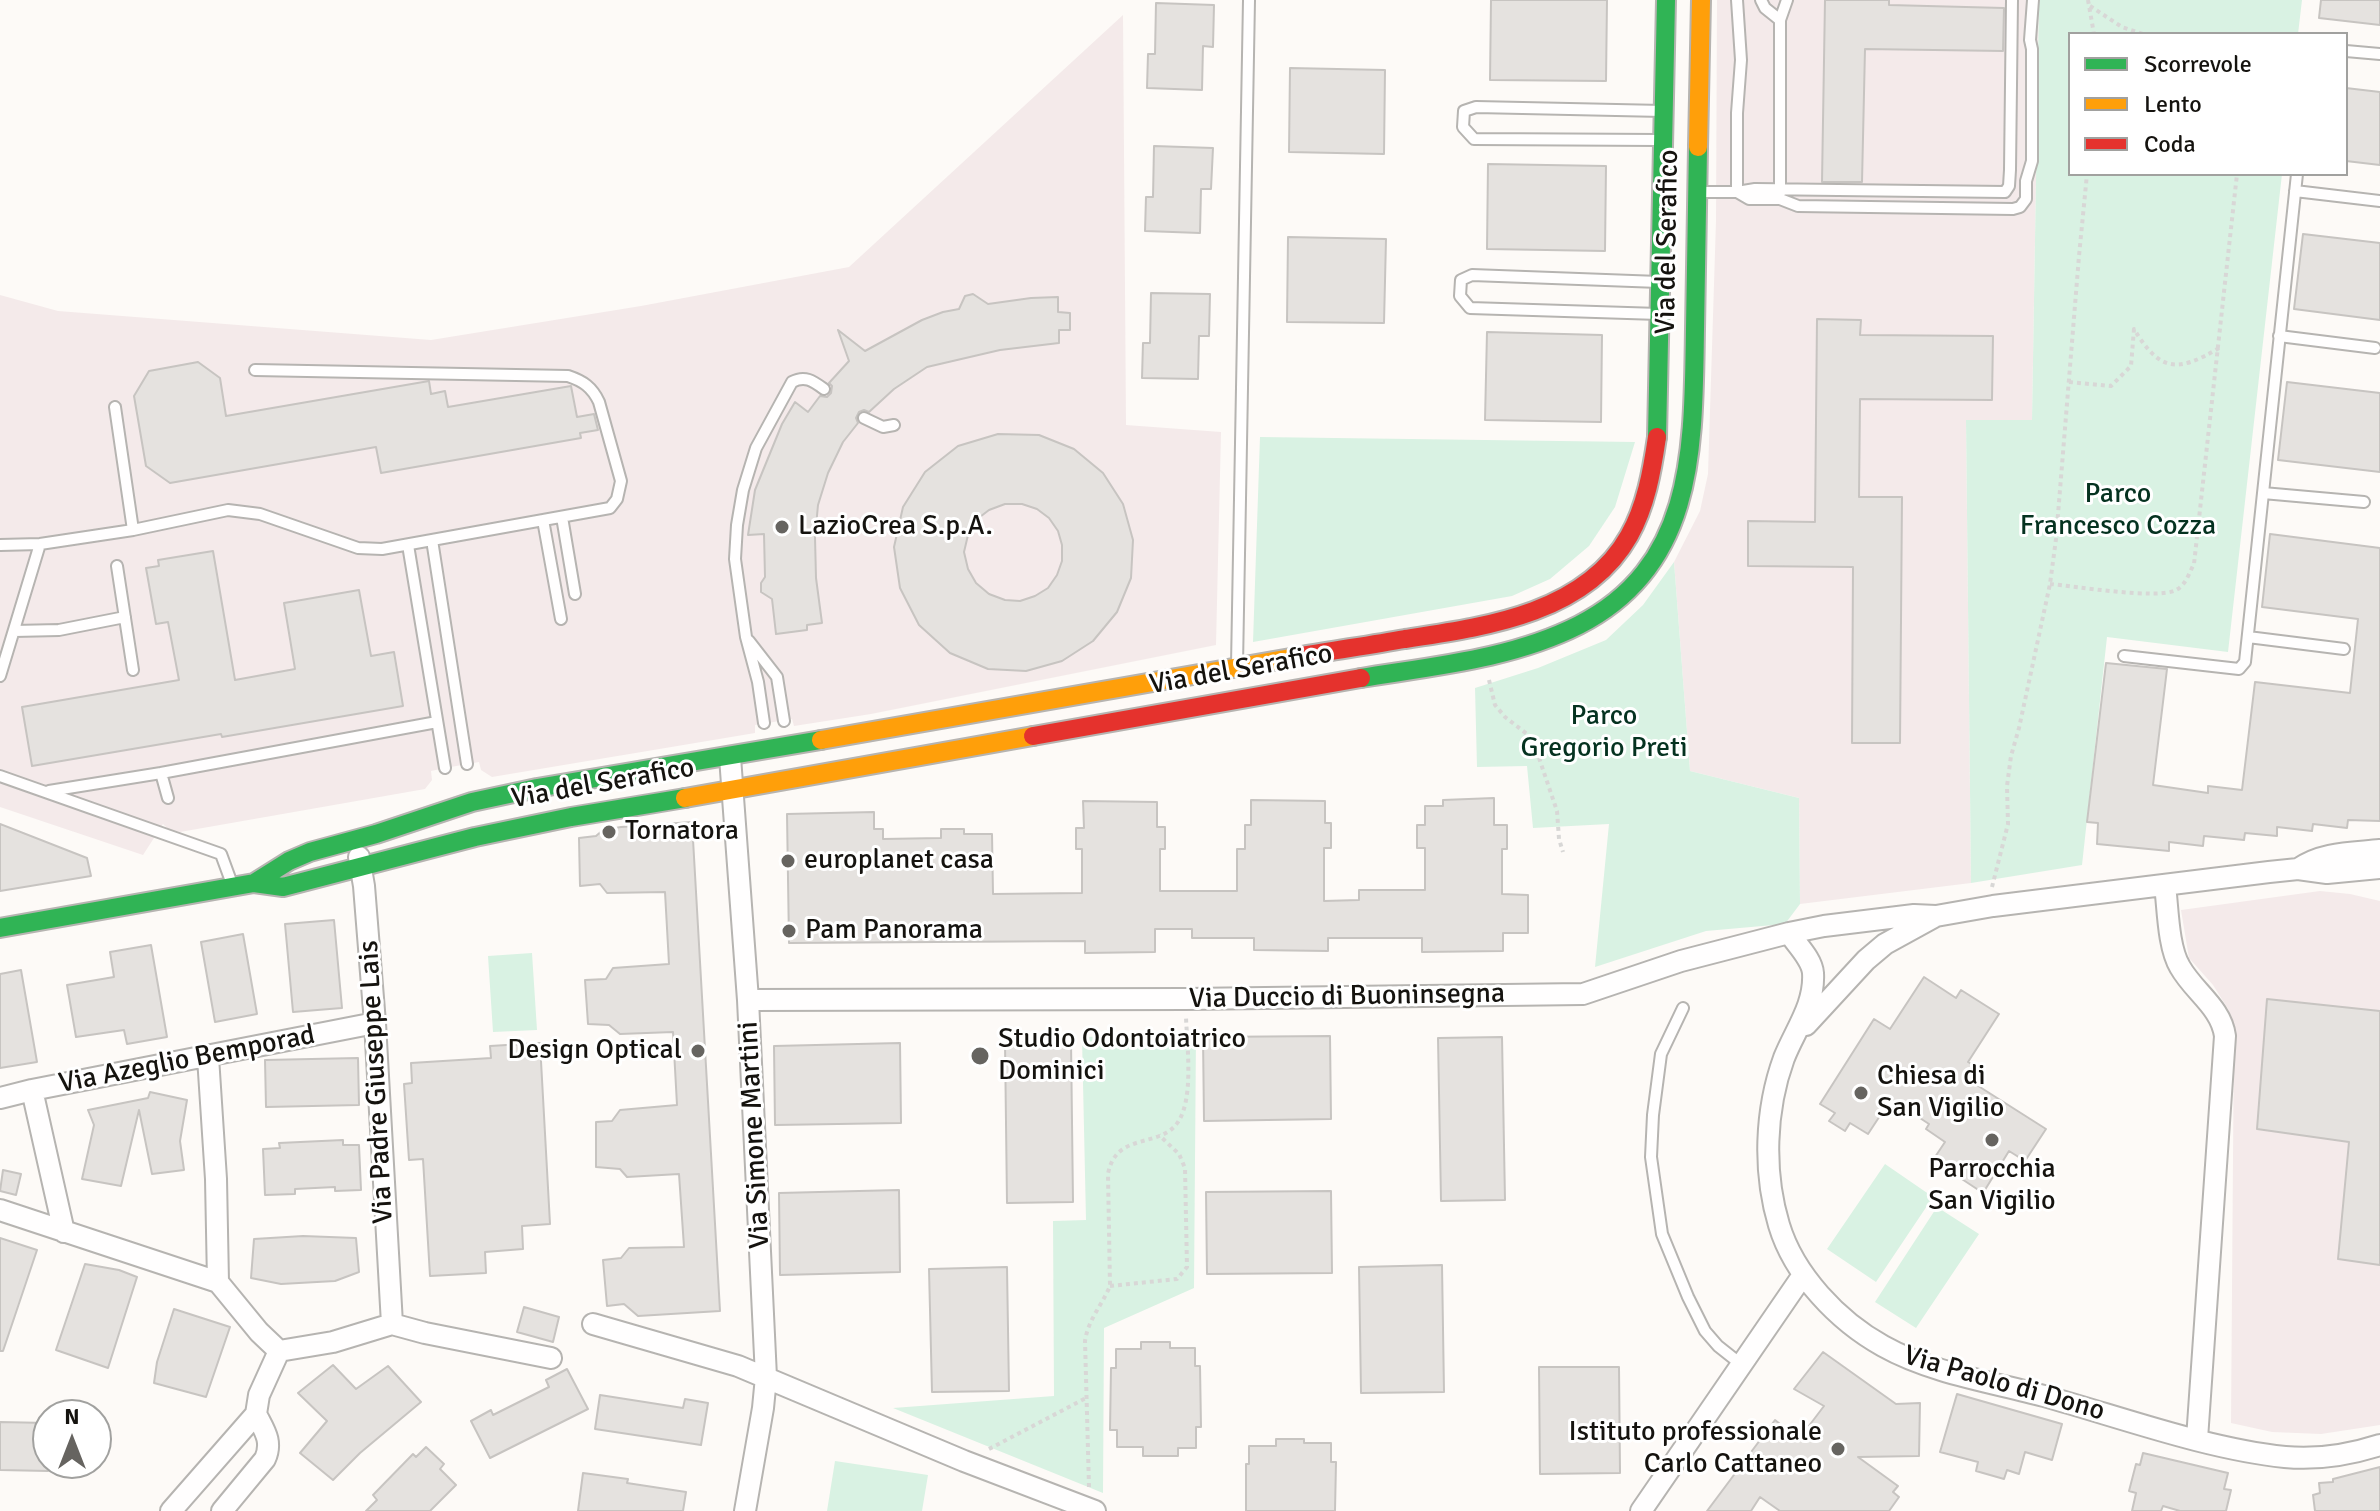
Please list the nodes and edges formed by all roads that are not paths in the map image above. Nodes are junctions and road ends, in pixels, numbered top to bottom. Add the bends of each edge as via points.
1 (1249, 0) edge
2 (1666, 0) edge
3 (1701, 0) edge
4 (1737, 0) edge
5 (1761, 0) edge
6 (1787, 0) edge
7 (2012, 0) edge
8 (2033, 0) edge
9 (1780, 20) junction
10 (2348, 51) edge
11 (2380, 54) edge
12 (1665, 111) junction
13 (1665, 140) junction
14 (2297, 176) edge
15 (1664, 191) junction
16 (2295, 191) junction
17 (1697, 192) junction
18 (1737, 192) junction
19 (1780, 194) junction
20 (2380, 201) edge
21 (1661, 282) junction
22 (1661, 314) junction
23 (2279, 336) junction
24 (2375, 348) dead end
25 (255, 370) dead end
26 (824, 389) dead end
27 (115, 407) dead end
28 (864, 418) dead end
29 (894, 425) dead end
30 (2263, 493) junction
31 (2364, 502) dead end
32 (562, 517) junction
33 (543, 520) junction
34 (133, 530) junction
35 (432, 540) junction
36 (40, 544) junction
37 (0, 545) edge
38 (408, 545) junction
39 (117, 566) dead end
40 (575, 594) dead end
41 (125, 617) junction
42 (561, 619) dead end
43 (14, 631) junction
44 (746, 637) junction
45 (2248, 637) junction
46 (2344, 649) dead end
47 (2124, 656) dead end
48 (1237, 667) junction
49 (133, 670) dead end
50 (0, 676) edge
51 (784, 721) dead end
52 (437, 722) junction
53 (764, 723) dead end
54 (730, 757) junction
55 (467, 764) dead end
56 (445, 768) dead end
57 (161, 773) junction
58 (0, 776) edge
59 (732, 790) junction
60 (46, 791) junction
61 (168, 798) dead end
62 (355, 840) junction
63 (2380, 850) edge
64 (361, 868) junction
65 (2380, 868) edge
66 (2298, 869) junction
67 (254, 883) junction
68 (2165, 885) junction
69 (233, 888) junction
70 (1936, 916) junction
71 (0, 928) edge
72 (1789, 933) junction
73 (748, 1000) junction
74 (1683, 1008) dead end
75 (375, 1023) junction
76 (1794, 1037) junction
77 (208, 1057) junction
78 (32, 1090) junction
79 (0, 1098) edge
80 (0, 1210) edge
81 (64, 1232) junction
82 (1803, 1275) junction
83 (218, 1282) junction
84 (392, 1324) junction
85 (593, 1324) dead end
86 (279, 1351) junction
87 (551, 1358) dead end
88 (1742, 1365) junction
89 (766, 1377) junction
90 (256, 1414) junction
91 (2197, 1439) junction
92 (2380, 1445) edge
93 (1089, 1509) edge
94 (171, 1511) edge
95 (222, 1511) edge
96 (745, 1511) edge
97 (1641, 1511) edge

1 - 48 lane
2 - 12 street, Via del Serafico
3 - 17 street, Via del Serafico
4 - 18 lane
5 - 9 lane
6 - 9 lane
7 - 19 lane via 2008,190
8 - 19 lane via 2032,161 2020,207 1798,206
9 - 19 lane
10 - 11 lane
12 - 13 street, Via del Serafico
12 - 13 lane via 1476,107 1464,111 1463,127 1474,139
13 - 15 street, Via del Serafico
14 - 16 lane
15 - 17 street
15 - 21 street, Via del Serafico
16 - 20 lane
16 - 23 lane
17 - 18 lane
17 - 59 street, Via del Serafico via 1692,444 1684,490 1650,566 1605,609 1547,640 1486,657
18 - 19 lane via 1749,199
21 - 22 street, Via del Serafico
21 - 22 lane via 1472,275 1461,280 1460,296 1470,308
22 - 48 street, Via del Serafico via 1659,427 1647,498 1630,536 1598,574 1561,599 1495,623
23 - 24 lane
23 - 30 lane
25 - 32 lane via 568,376 581,381 594,390 599,402 621,481 610,508
26 - 44 lane via 809,378 792,382 756,448 743,490 735,559
27 - 34 lane
28 - 29 lane via 883,427
30 - 31 lane
30 - 45 lane
32 - 33 lane
32 - 40 lane
33 - 35 lane
33 - 42 lane
34 - 36 lane
34 - 38 lane via 228,510 260,514 358,548
35 - 38 lane
35 - 55 lane
36 - 37 lane
36 - 43 lane
38 - 52 lane
39 - 41 lane
41 - 43 lane via 59,630
41 - 49 lane
43 - 50 lane
44 - 51 lane via 777,677
44 - 53 lane
45 - 46 lane
45 - 47 lane via 2239,669
48 - 54 street, Via del Serafico
52 - 56 lane
52 - 57 lane
54 - 59 street, Via Simone Martini
54 - 62 street, Via del Serafico via 494,797
57 - 60 lane
57 - 61 lane
58 - 60 lane
59 - 64 street, Via del Serafico via 521,827
59 - 73 street, Via Simone Martini
60 - 69 lane via 221,854
62 - 64 street, Via Padre Giuseppe Lais
62 - 67 street, Via del Serafico via 301,855
63 - 66 street via 2323,856
64 - 67 street, Via del Serafico via 283,887
64 - 75 street, Via Padre Giuseppe Lais
65 - 66 street, Via Paolo di Dono via 2327,873
66 - 68 street, Via Paolo di Dono
67 - 69 street, Via del Serafico
68 - 70 street, Via Paolo di Dono
68 - 91 street via 2180,968 2217,1013 2225,1036
69 - 71 street, Via del Serafico
70 - 72 street, Via Duccio di Buoninsegna
70 - 76 street, Via Paolo di Dono via 1866,960
72 - 73 street, Via Duccio di Buoninsegna via 1583,994
72 - 76 street, Via Paolo di Dono via 1813,975 1808,1006
73 - 89 street, Via Simone Martini
74 - 88 lane via 1661,1054 1653,1115 1651,1157 1662,1234 1705,1331
75 - 77 street, Via Azeglio Bemporad
75 - 84 street, Via Padre Giuseppe Lais
76 - 82 street, Via Paolo di Dono via 1773,1096 1769,1155 1779,1226
77 - 78 street, Via Azeglio Bemporad
77 - 83 street
78 - 79 street, Via Azeglio Bemporad
78 - 81 street
80 - 81 street
81 - 83 street
82 - 88 street
82 - 91 street, Via Paolo di Dono via 1858,1330 1906,1357
83 - 86 street
84 - 86 street
84 - 87 street
85 - 89 street
86 - 90 street
88 - 97 street
89 - 93 street
89 - 96 street, Via Simone Martini
90 - 94 street
90 - 95 street via 269,1439 268,1451
91 - 92 street, Via Paolo di Dono via 2288,1457 2337,1456

